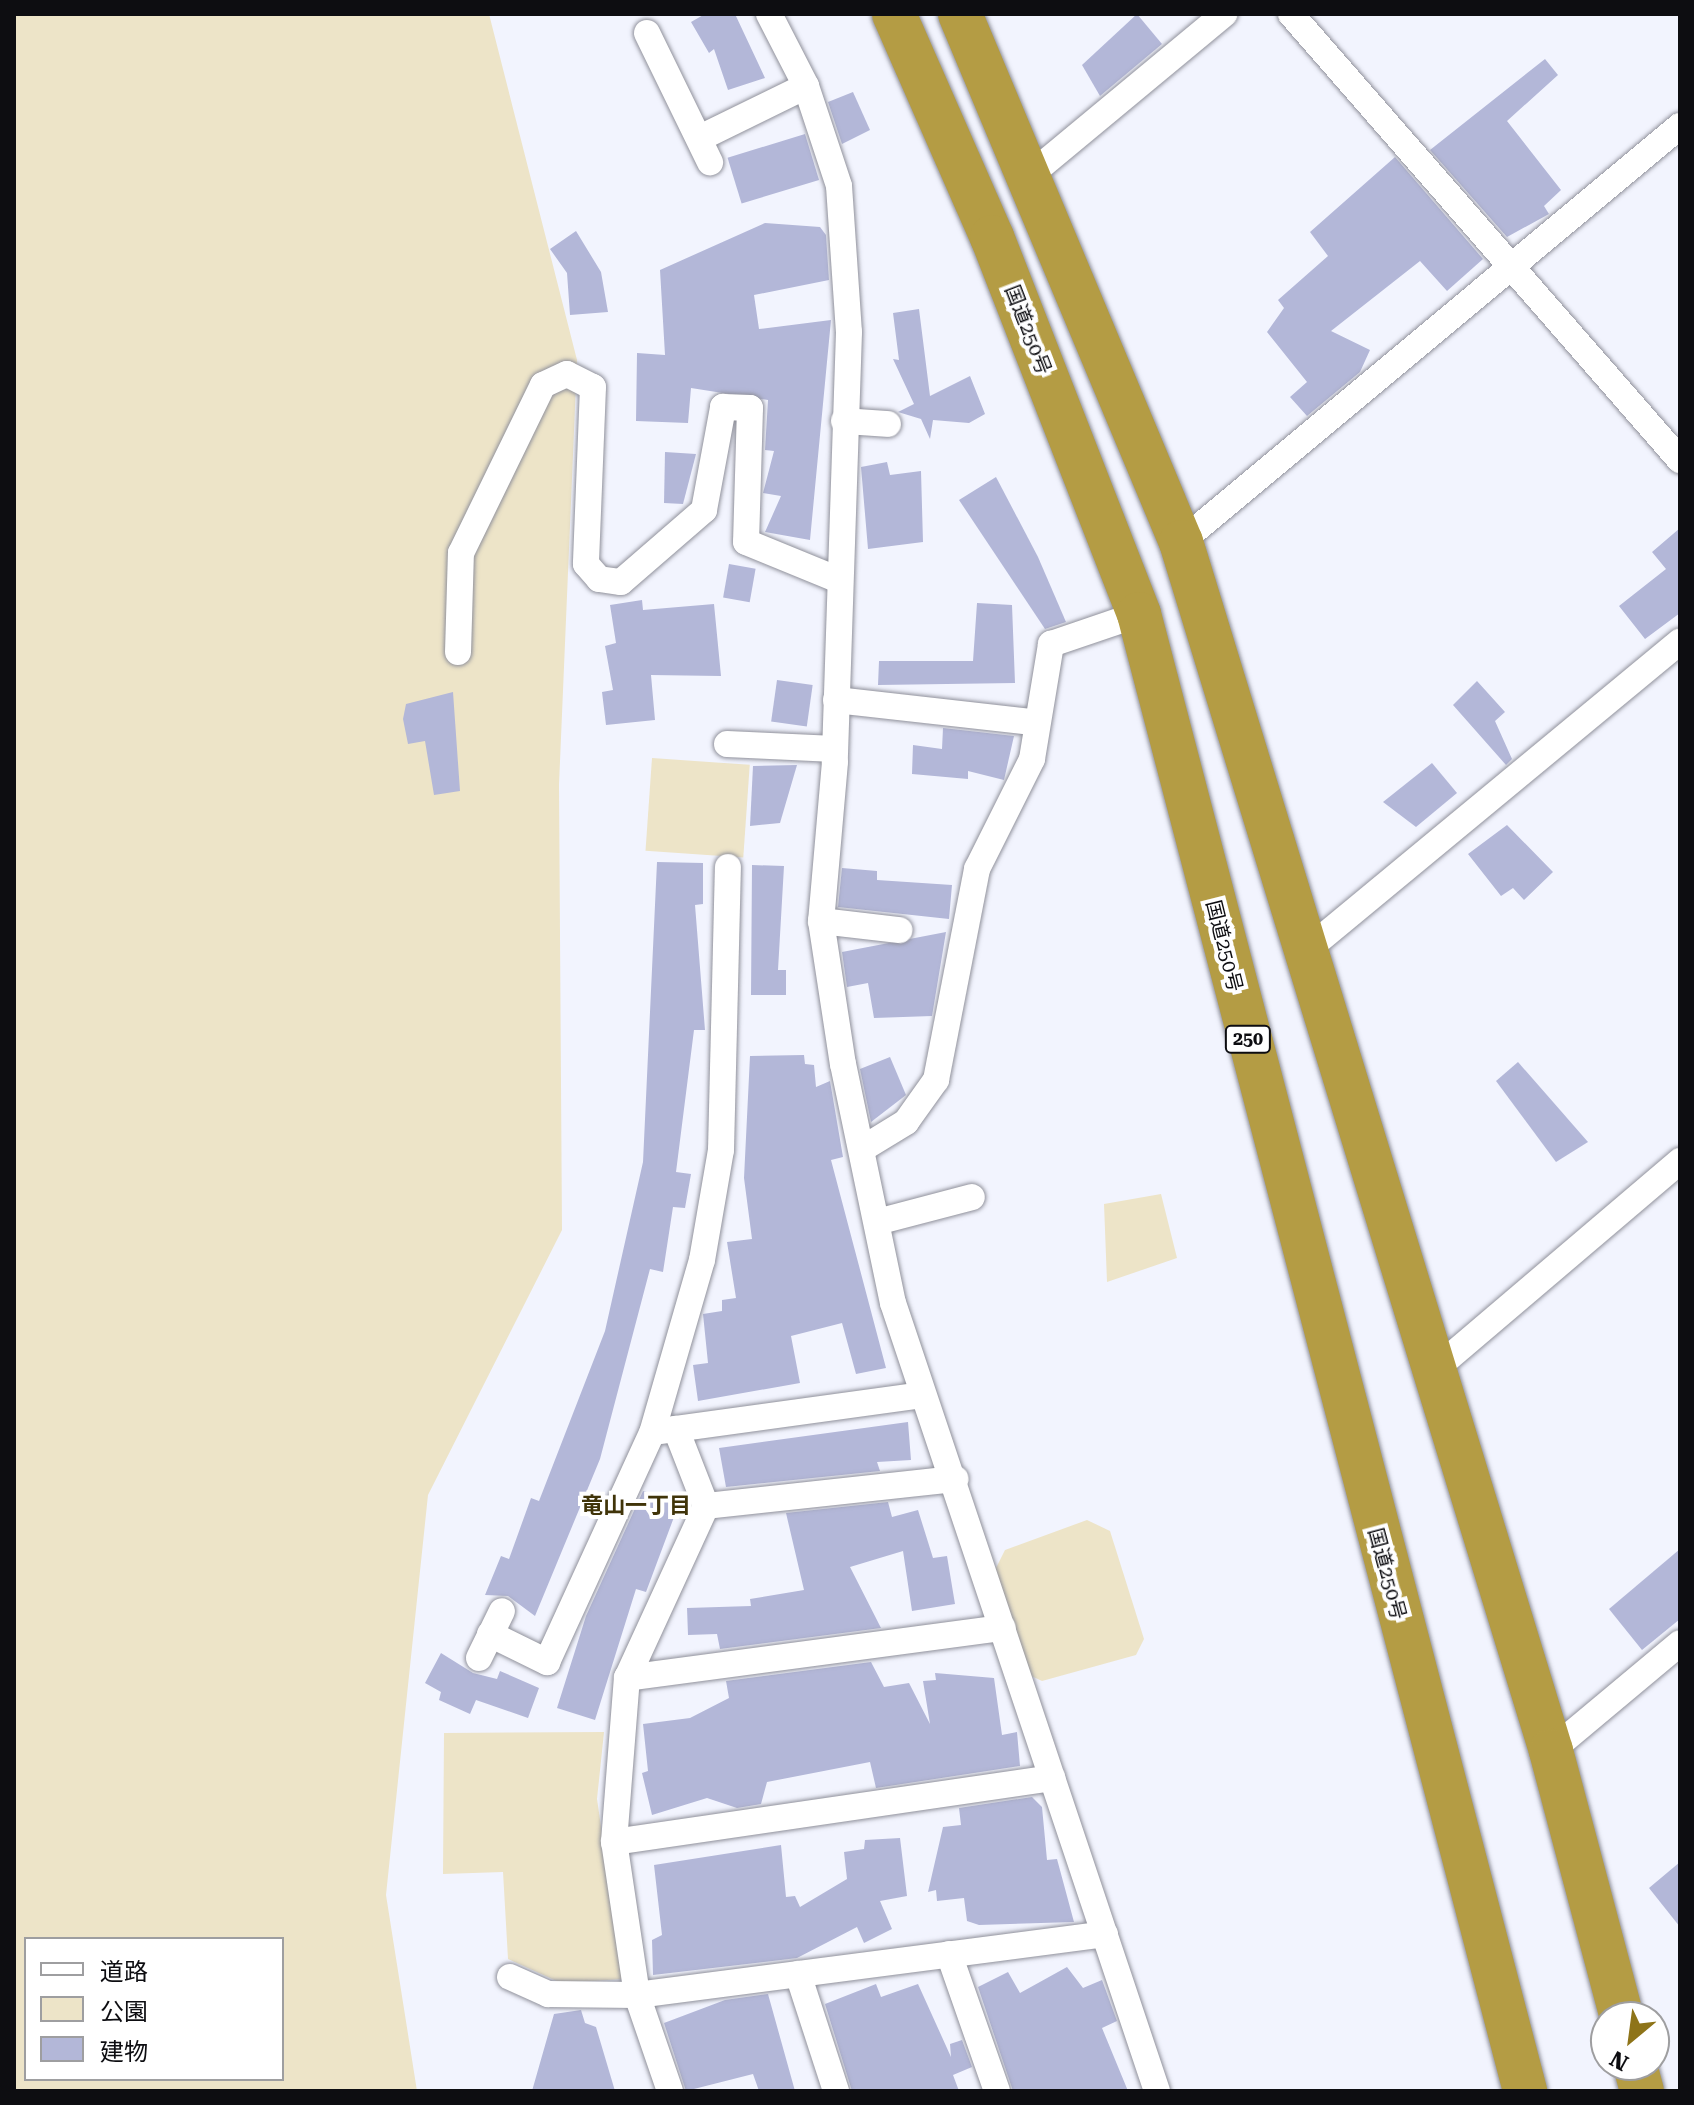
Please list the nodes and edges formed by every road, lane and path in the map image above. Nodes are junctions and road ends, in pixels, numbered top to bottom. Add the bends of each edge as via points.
1 (769, 14) edge
2 (894, 14) edge
3 (960, 14) edge
4 (1224, 14) edge
5 (1291, 14) edge
6 (647, 33) dead end
7 (806, 86) junction
8 (1680, 126) edge
9 (1029, 176) junction
10 (1516, 265) junction
11 (844, 421) junction
12 (888, 424) dead end
13 (1680, 460) edge
14 (1181, 542) junction
15 (836, 579) junction
16 (1139, 614) junction
17 (1680, 641) edge
18 (458, 652) dead end
19 (836, 700) junction
20 (1033, 722) junction
21 (727, 744) dead end
22 (835, 749) junction
23 (728, 867) dead end
24 (821, 921) junction
25 (899, 930) dead end
26 (1307, 950) junction
27 (862, 1149) junction
28 (1680, 1161) edge
29 (972, 1197) dead end
30 (877, 1222) junction
31 (1432, 1372) junction
32 (922, 1395) junction
33 (664, 1431) junction
34 (956, 1479) junction
35 (706, 1506) junction
36 (1003, 1628) junction
37 (1680, 1643) edge
38 (479, 1658) dead end
39 (627, 1678) junction
40 (1551, 1751) junction
41 (1052, 1778) junction
42 (614, 1842) junction
43 (1105, 1934) junction
44 (949, 1954) junction
45 (798, 1974) junction
46 (510, 1977) dead end
47 (637, 1995) junction
48 (1618, 2001) edge
49 (670, 2091) edge
50 (836, 2091) edge
51 (997, 2091) edge
52 (1157, 2091) edge
53 (1525, 2091) edge

1 - 7 street
2 - 16 highway, 国道250号 / 250 via 992,237
3 - 9 highway
4 - 9 street
5 - 10 street
6 - 7 street via 705,150
7 - 11 street via 839,186 849,332
8 - 10 street
9 - 14 highway
10 - 13 street
10 - 14 street
11 - 12 street
11 - 15 street
14 - 26 highway
15 - 18 street via 746,542 750,408 723,407 704,510 621,582 599,579 586,564 593,387 567,374 543,385 461,553
15 - 19 street
16 - 20 street via 1051,644
16 - 53 highway, 国道250号 / 250
17 - 26 street
19 - 20 street
19 - 22 street
20 - 27 street via 1032,759 977,869 936,1080 906,1122
21 - 22 street
22 - 24 street
23 - 33 street via 721,1150
24 - 25 street
24 - 27 street
26 - 31 highway
27 - 30 street
28 - 31 street
29 - 30 street
30 - 32 street
31 - 40 highway
32 - 33 street
32 - 34 street
33 - 35 street
33 - 38 street via 547,1662 496,1623
34 - 35 street
34 - 36 street
35 - 39 street
36 - 39 street
36 - 41 street
37 - 40 street
39 - 42 street
40 - 48 highway
41 - 42 street
41 - 43 street
42 - 47 street
43 - 44 street
43 - 52 street
44 - 45 street
44 - 51 street
45 - 47 street
45 - 50 street
46 - 47 street via 548,1994
47 - 49 street

